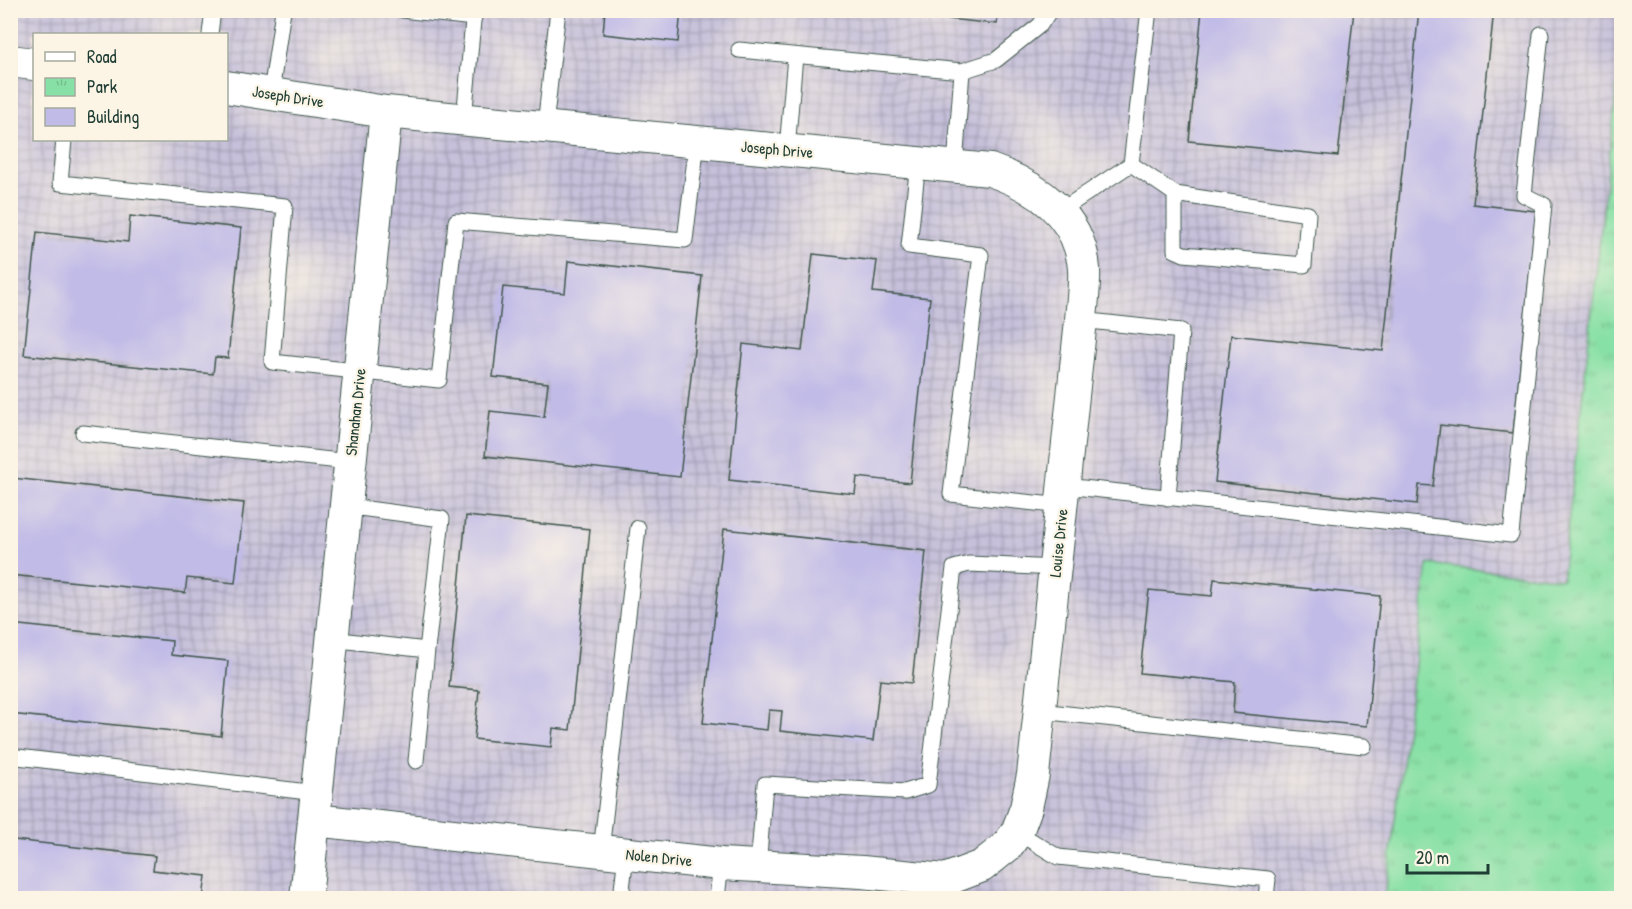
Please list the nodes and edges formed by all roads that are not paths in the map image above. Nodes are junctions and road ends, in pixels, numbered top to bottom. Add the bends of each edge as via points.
1 (213, 10) edge
2 (283, 10) edge
3 (402, 10) edge
4 (558, 10) edge
5 (1050, 10) edge
6 (474, 14) edge
7 (1148, 18) dead end
8 (210, 33) edge
9 (1541, 34) dead end
10 (739, 50) dead end
11 (795, 56) junction
12 (10, 61) edge
13 (33, 63) edge
14 (962, 71) junction
15 (228, 87) edge
16 (271, 93) junction
17 (386, 112) junction
18 (464, 119) junction
19 (545, 126) junction
20 (64, 141) edge
21 (697, 142) junction
22 (787, 149) junction
23 (918, 162) junction
24 (1131, 164) junction
25 (955, 166) junction
26 (1175, 194) junction
27 (1065, 218) junction
28 (1081, 320) junction
29 (359, 372) junction
30 (83, 433) dead end
31 (349, 462) junction
32 (1064, 496) junction
33 (1168, 498) junction
34 (345, 506) junction
35 (638, 528) dead end
36 (1056, 568) junction
37 (331, 639) junction
38 (427, 650) junction
39 (1040, 711) junction
40 (1364, 746) dead end
41 (18, 757) dead end
42 (416, 761) dead end
43 (315, 806) junction
44 (1008, 843) junction
45 (614, 852) junction
46 (721, 864) junction
47 (759, 867) junction
48 (950, 889) edge
49 (306, 898) edge
50 (621, 898) edge
51 (717, 898) edge
52 (1266, 898) edge

1 - 8 lane
2 - 16 lane
3 - 6 lane
4 - 19 lane
5 - 14 lane via 1040,25 996,60
6 - 18 lane
7 - 24 lane
9 - 33 lane via 1524,195 1544,205 1511,535
10 - 11 lane
11 - 14 lane
11 - 22 lane
12 - 13 street
14 - 25 lane
15 - 16 street, Joseph Drive
16 - 17 street, Joseph Drive
17 - 18 street
17 - 29 street, Shanahan Drive
18 - 19 street, Joseph Drive
19 - 21 street, Joseph Drive
20 - 29 lane via 60,183 285,206 272,362
21 - 22 street, Joseph Drive
21 - 29 lane via 685,240 456,221 439,381
22 - 23 street, Joseph Drive
23 - 25 street, Joseph Drive
23 - 32 lane via 909,246 981,255 951,494
24 - 26 lane
24 - 27 lane
25 - 27 street, Joseph Drive via 1010,177 1034,189
26 - 26 lane via 1308,214 1304,265 1175,250
27 - 28 street, Louise Drive via 1081,251
28 - 32 street, Louise Drive
28 - 33 lane via 1181,331
29 - 31 street, Shanahan Drive
30 - 31 lane
31 - 34 street, Shanahan Drive
32 - 33 lane
32 - 36 street, Louise Drive
34 - 37 street, Shanahan Drive
34 - 38 lane via 442,519
35 - 45 lane
36 - 39 street, Louise Drive
36 - 47 lane via 969,564 954,568 928,785 905,792 765,784
37 - 38 lane
37 - 43 street, Shanahan Drive
38 - 42 lane
39 - 40 lane
39 - 44 street, Louise Drive via 1026,808
41 - 43 lane
43 - 45 street, Nolen Drive
43 - 49 street, Shanahan Drive
44 - 48 street, Nolen Drive
44 - 52 lane via 1058,857 1268,879
45 - 46 street, Nolen Drive
45 - 50 lane
46 - 47 street, Nolen Drive
46 - 51 lane
47 - 48 street, Nolen Drive via 862,872

